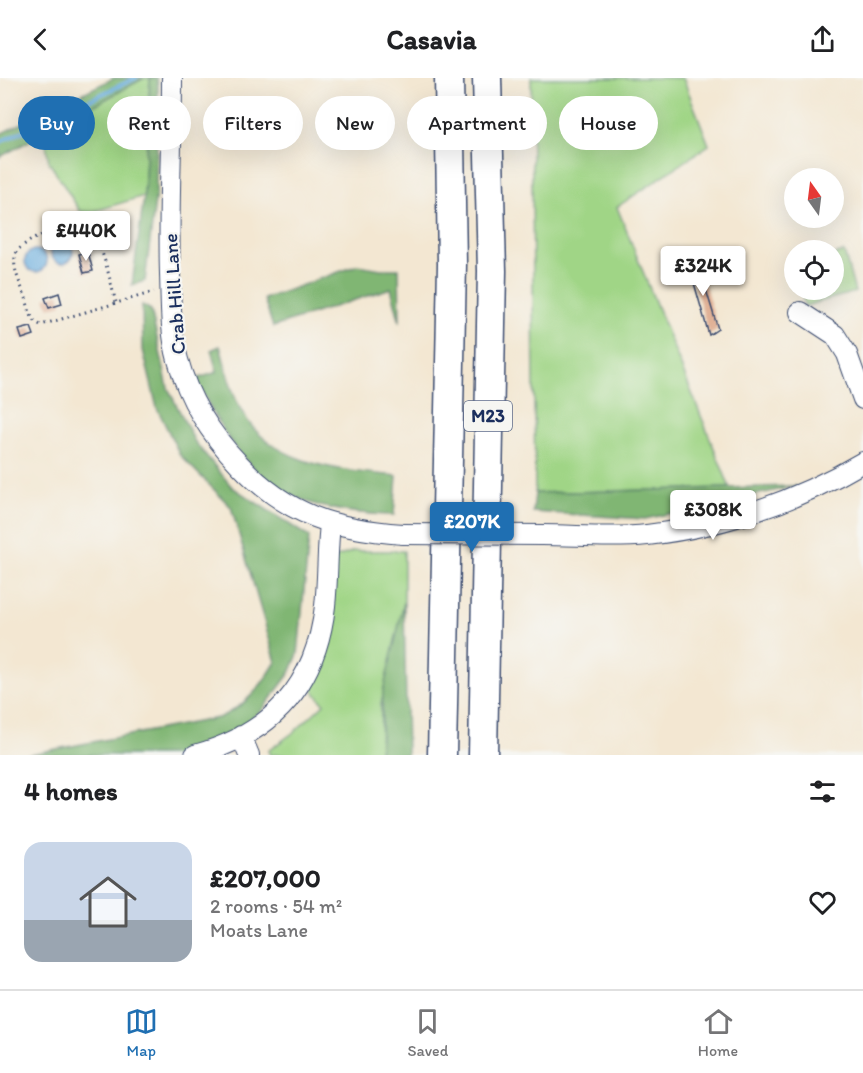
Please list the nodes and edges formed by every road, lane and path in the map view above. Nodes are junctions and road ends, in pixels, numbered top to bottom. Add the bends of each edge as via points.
1 (172, 78) edge
2 (449, 78) edge
3 (487, 78) edge
4 (170, 290) junction
5 (116, 302) junction
6 (800, 312) dead end
7 (863, 399) edge
8 (863, 462) edge
9 (330, 524) junction
10 (241, 736) junction
11 (195, 755) edge
12 (249, 755) edge
13 (442, 755) edge
14 (483, 755) edge

1 - 4 street, Crab Hill Lane
2 - 13 highway, M23 via 452,264
3 - 14 highway, M23 via 492,271
4 - 5 path
4 - 9 street, Crab Hill Lane via 178,360 205,422 263,487 295,510
5 - 5 path via 45,325 37,324 16,269 17,251 27,241 66,228 78,226 88,230 98,245
6 - 7 street via 835,335 847,354
8 - 9 street, Crab Hill Lane, bridge via 819,488 747,516 646,535 403,534
9 - 10 street via 325,606 313,661 285,705 267,722
10 - 11 street
10 - 12 street

